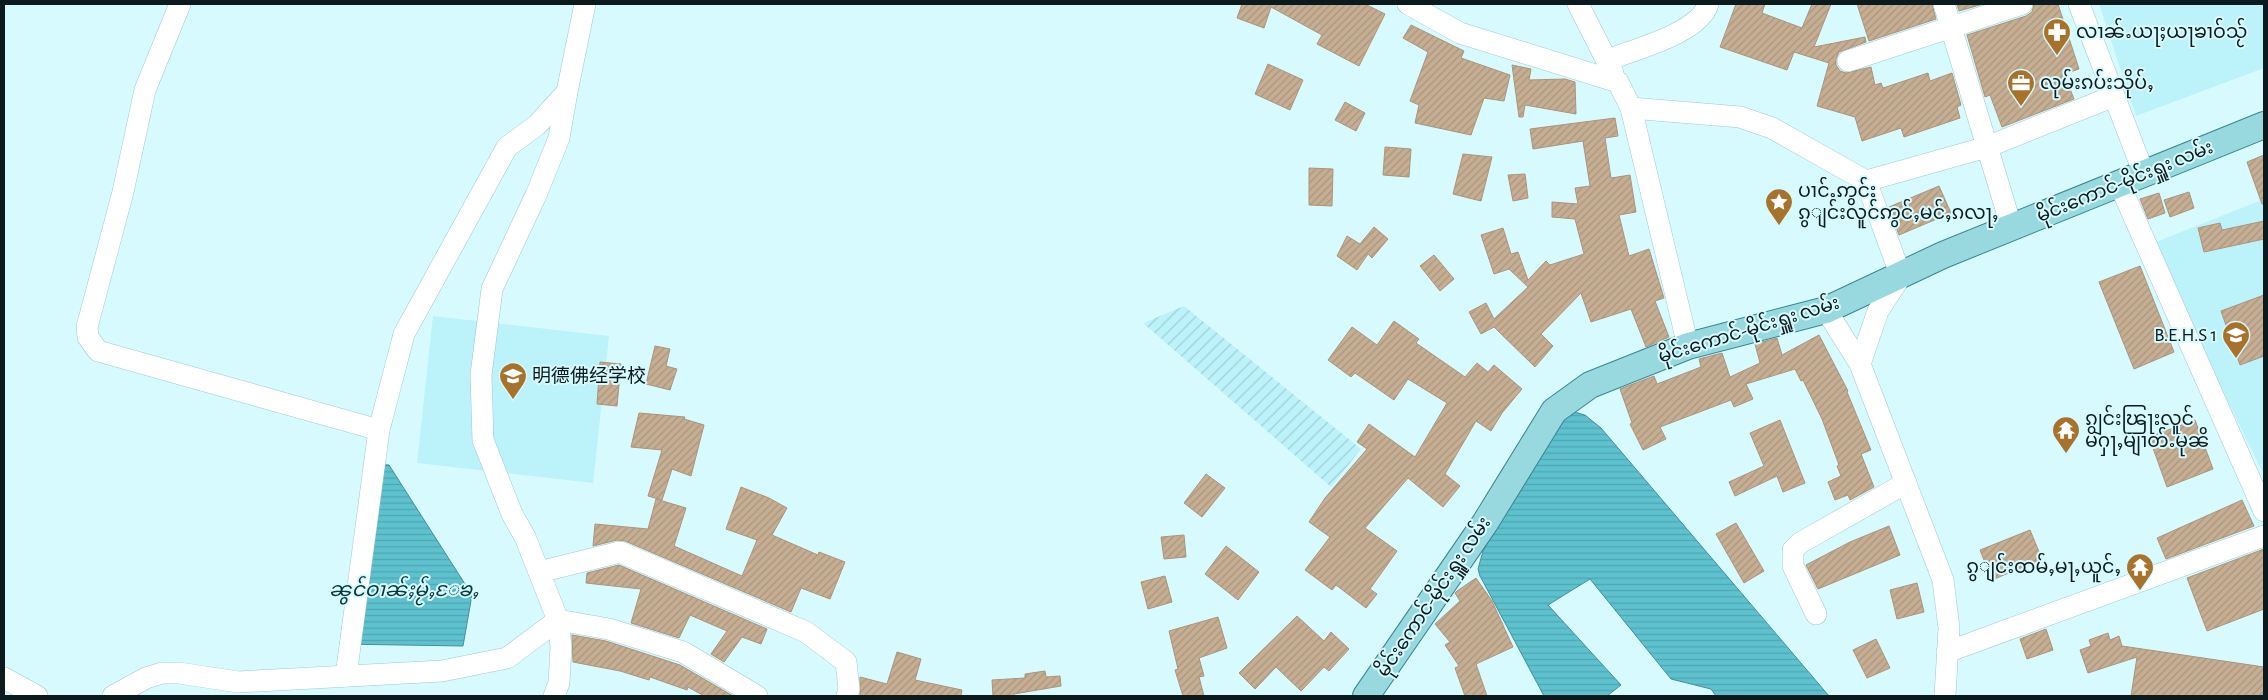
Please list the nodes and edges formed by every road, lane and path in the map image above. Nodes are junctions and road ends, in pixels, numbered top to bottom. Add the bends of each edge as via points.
1 (180, 4) edge
2 (585, 4) edge
3 (1408, 4) edge
4 (1578, 4) edge
5 (1708, 4) edge
6 (1944, 4) edge
7 (2022, 4) edge
8 (2079, 4) edge
9 (1951, 26) junction
10 (1607, 60) junction
11 (1848, 61) dead end
12 (1618, 82) junction
13 (567, 92) junction
14 (2114, 96) junction
15 (1631, 108) junction
16 (2264, 125) edge
17 (1987, 148) junction
18 (2144, 174) junction
19 (1866, 181) junction
20 (2119, 183) junction
21 (2012, 228) junction
22 (1900, 276) junction
23 (1826, 310) junction
24 (1688, 346) junction
25 (1860, 364) junction
26 (379, 430) junction
27 (1906, 483) junction
28 (2264, 511) edge
29 (2264, 536) edge
30 (539, 572) junction
31 (1816, 614) dead end
32 (558, 620) junction
33 (1947, 652) junction
34 (346, 676) junction
35 (4, 678) edge
36 (37, 696) edge
37 (113, 696) edge
38 (554, 696) edge
39 (757, 696) edge
40 (847, 696) edge
41 (1366, 696) edge
42 (1945, 696) edge

1 - 26 street via 145,90 123,192 87,327 88,337 98,350
2 - 13 street
3 - 12 street via 1460,33
4 - 10 street
5 - 10 street via 1686,30
6 - 9 street
7 - 9 street
8 - 14 street
9 - 11 street
9 - 17 street
10 - 12 street
12 - 15 street
13 - 26 street via 537,125 507,147 502,155 404,334
13 - 30 street via 559,138 492,289 481,375 483,440
14 - 17 street
14 - 18 street
15 - 19 street via 1740,117 1772,128
15 - 24 street
16 - 18 main road, မိုင်းကောင်-မိုင်းရှူး လမ်း
17 - 19 street
17 - 21 street
18 - 20 main road, မိုင်းကောင်-မိုင်းရှူး လမ်း
19 - 22 street
20 - 21 main road, မိုင်းကောင်-မိုင်းရှူး လမ်း
20 - 28 street
21 - 22 main road, မိုင်းကောင်-မိုင်းရှူး လမ်း
22 - 23 main road, မိုင်းကောင်-မိုင်းရှူး လမ်း
22 - 25 street via 1878,311
23 - 24 main road, မိုင်းကောင်-မိုင်းရှူး လမ်း
23 - 25 street
24 - 41 main road, မိုင်းကောင်-မိုင်းရှူး လမ်း via 1590,385 1554,411 1485,523
25 - 27 street
26 - 34 street
27 - 31 street via 1793,550 1793,566
27 - 33 street via 1943,580 1949,628
29 - 33 street
30 - 32 street
30 - 40 street via 620,552 806,632 846,662
32 - 34 street via 507,658 442,671
32 - 38 street via 560,683
32 - 39 street via 609,629 683,652
33 - 42 street
34 - 37 street via 238,682 162,673
35 - 36 street

